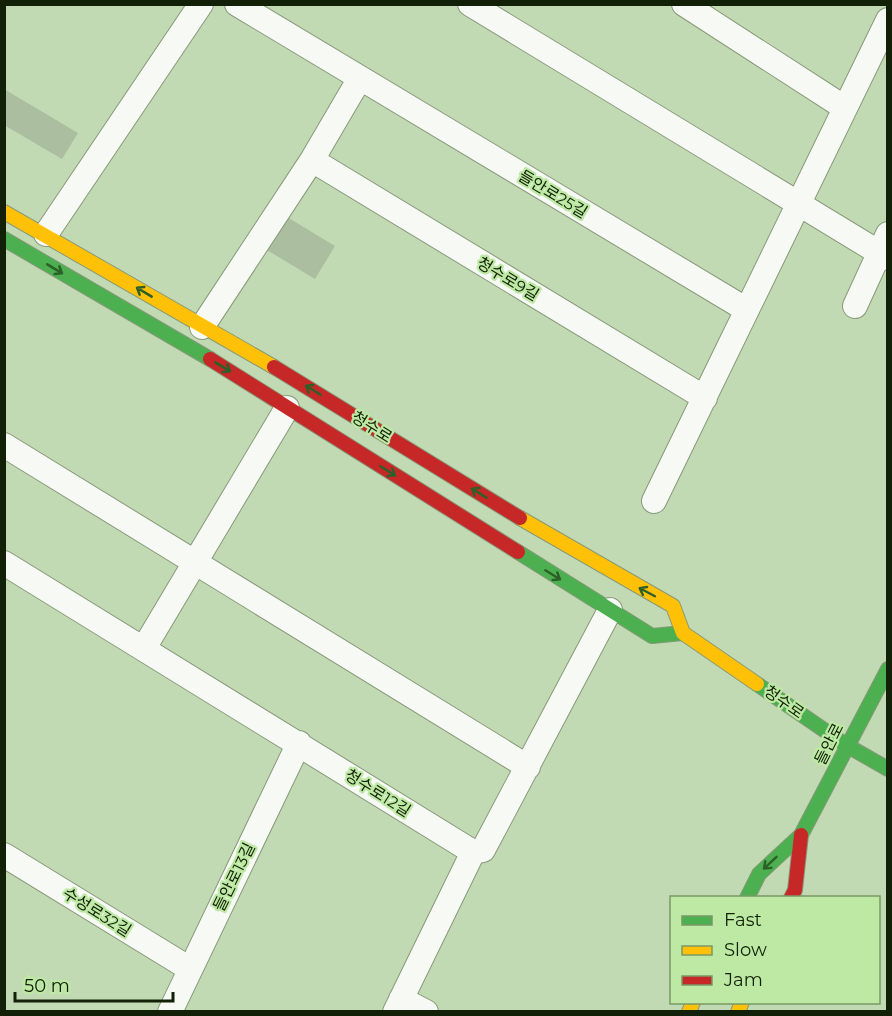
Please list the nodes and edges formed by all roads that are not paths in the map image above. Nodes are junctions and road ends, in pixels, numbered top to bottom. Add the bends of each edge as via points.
1 (201, 4) edge
2 (237, 4) edge
3 (470, 4) edge
4 (684, 4) edge
5 (888, 20) edge
6 (360, 78) junction
7 (845, 108) junction
8 (312, 160) junction
9 (798, 205) junction
10 (4, 212) edge
11 (46, 234) junction
12 (4, 239) edge
13 (884, 248) edge
14 (855, 306) dead end
15 (747, 310) junction
16 (202, 327) junction
17 (705, 398) junction
18 (287, 408) junction
19 (4, 445) edge
20 (654, 501) dead end
21 (4, 563) edge
22 (195, 563) junction
23 (610, 610) junction
24 (683, 633) junction
25 (144, 648) junction
26 (888, 669) edge
27 (299, 743) junction
28 (846, 745) junction
29 (528, 767) junction
30 (888, 769) edge
31 (801, 835) junction
32 (473, 852) junction
33 (4, 855) edge
34 (748, 896) edge
35 (792, 896) edge
36 (190, 969) junction
37 (398, 1005) edge
38 (170, 1011) edge
39 (426, 1011) edge

1 - 11 street
2 - 6 street
3 - 9 street
4 - 7 street
5 - 7 street
6 - 8 street
6 - 15 street, 들안로25길
7 - 9 street
8 - 16 street
8 - 17 street, 청수로9길
9 - 13 street
9 - 15 street
10 - 11 main road, 청수로
16 -> 11 main road, 청수로
12 -> 18 main road, 청수로
13 - 14 street
15 - 17 street
24 -> 16 main road, 청수로 via 673,606
17 - 20 street
18 - 22 street
18 -> 23 main road, 청수로
19 - 22 street
21 - 25 street, 청수로12길
22 - 25 street
22 - 29 street
23 - 24 main road, 청수로 via 652,636
23 - 29 street
24 - 28 main road, 청수로
25 - 27 street, 청수로12길
26 - 28 main road, 들안로
27 - 32 street, 청수로12길
27 - 36 street, 들안로13길
28 - 30 main road, 청수로
28 - 31 main road, 들안로
29 - 32 street via 483,850
31 -> 34 main road, 들안로 via 759,874
31 - 35 main road, 들안로
32 - 37 street
33 - 36 street, 수성로32길
36 - 38 street, 들안로13길
37 - 39 street

